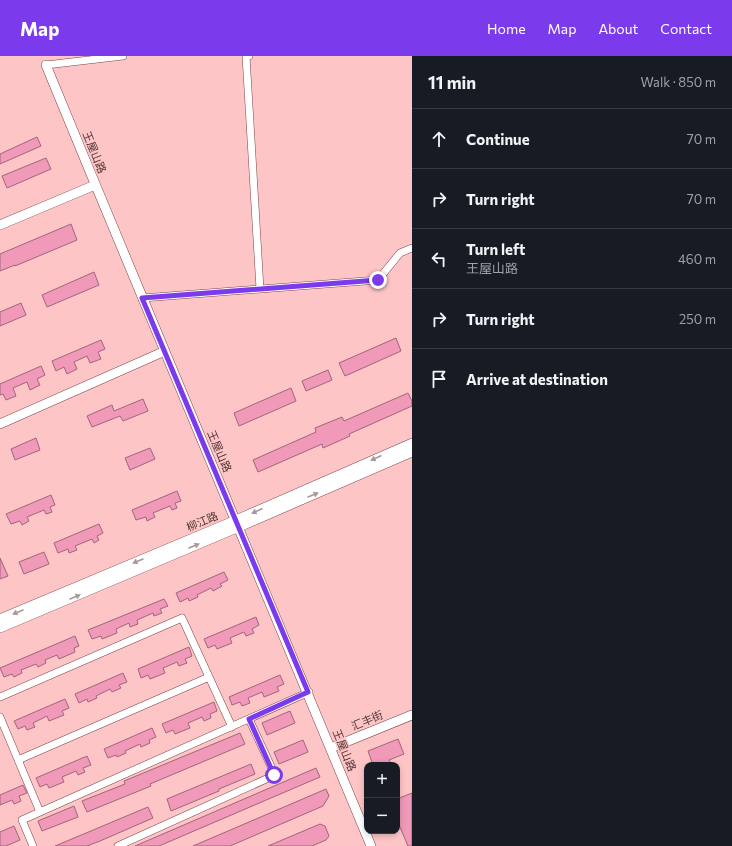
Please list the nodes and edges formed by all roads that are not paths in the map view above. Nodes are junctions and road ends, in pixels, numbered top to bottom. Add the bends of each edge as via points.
1 (122, 56) edge
2 (247, 56) edge
3 (46, 65) joint
4 (95, 185) junction
5 (0, 225) edge
6 (412, 248) edge
7 (260, 289) junction
8 (142, 298) junction
9 (165, 351) junction
10 (0, 424) edge
11 (412, 443) edge
12 (412, 452) edge
13 (238, 524) junction
14 (0, 619) edge
15 (0, 628) edge
16 (209, 677) junction
17 (308, 692) junction
18 (0, 697) edge
19 (412, 715) edge
20 (0, 717) edge
21 (249, 719) junction
22 (232, 726) junction
23 (331, 748) junction
24 (18, 760) junction
25 (40, 812) junction
26 (33, 846) edge
27 (118, 846) edge
28 (371, 846) edge

1 - 3 street
2 - 7 street
3 - 4 street, 王屋山路
4 - 5 street
4 - 8 street, 王屋山路
6 - 7 street via 400,252 378,280
7 - 8 street
8 - 9 street, 王屋山路
9 - 10 street
9 - 13 street, 王屋山路
11 -> 13 street, 柳江路
13 -> 12 street, 柳江路
13 -> 14 street, 柳江路
15 -> 13 street, 柳江路
13 - 17 street, 王屋山路
16 - 18 street via 182,618
16 - 22 street
16 - 24 street
17 - 21 street
17 - 23 street, 王屋山路
19 - 23 street, 汇丰街
20 - 24 street
21 - 22 street
21 - 27 street via 274,775
22 - 25 street
23 - 28 street, 王屋山路
24 - 25 street
25 - 26 street via 22,820

